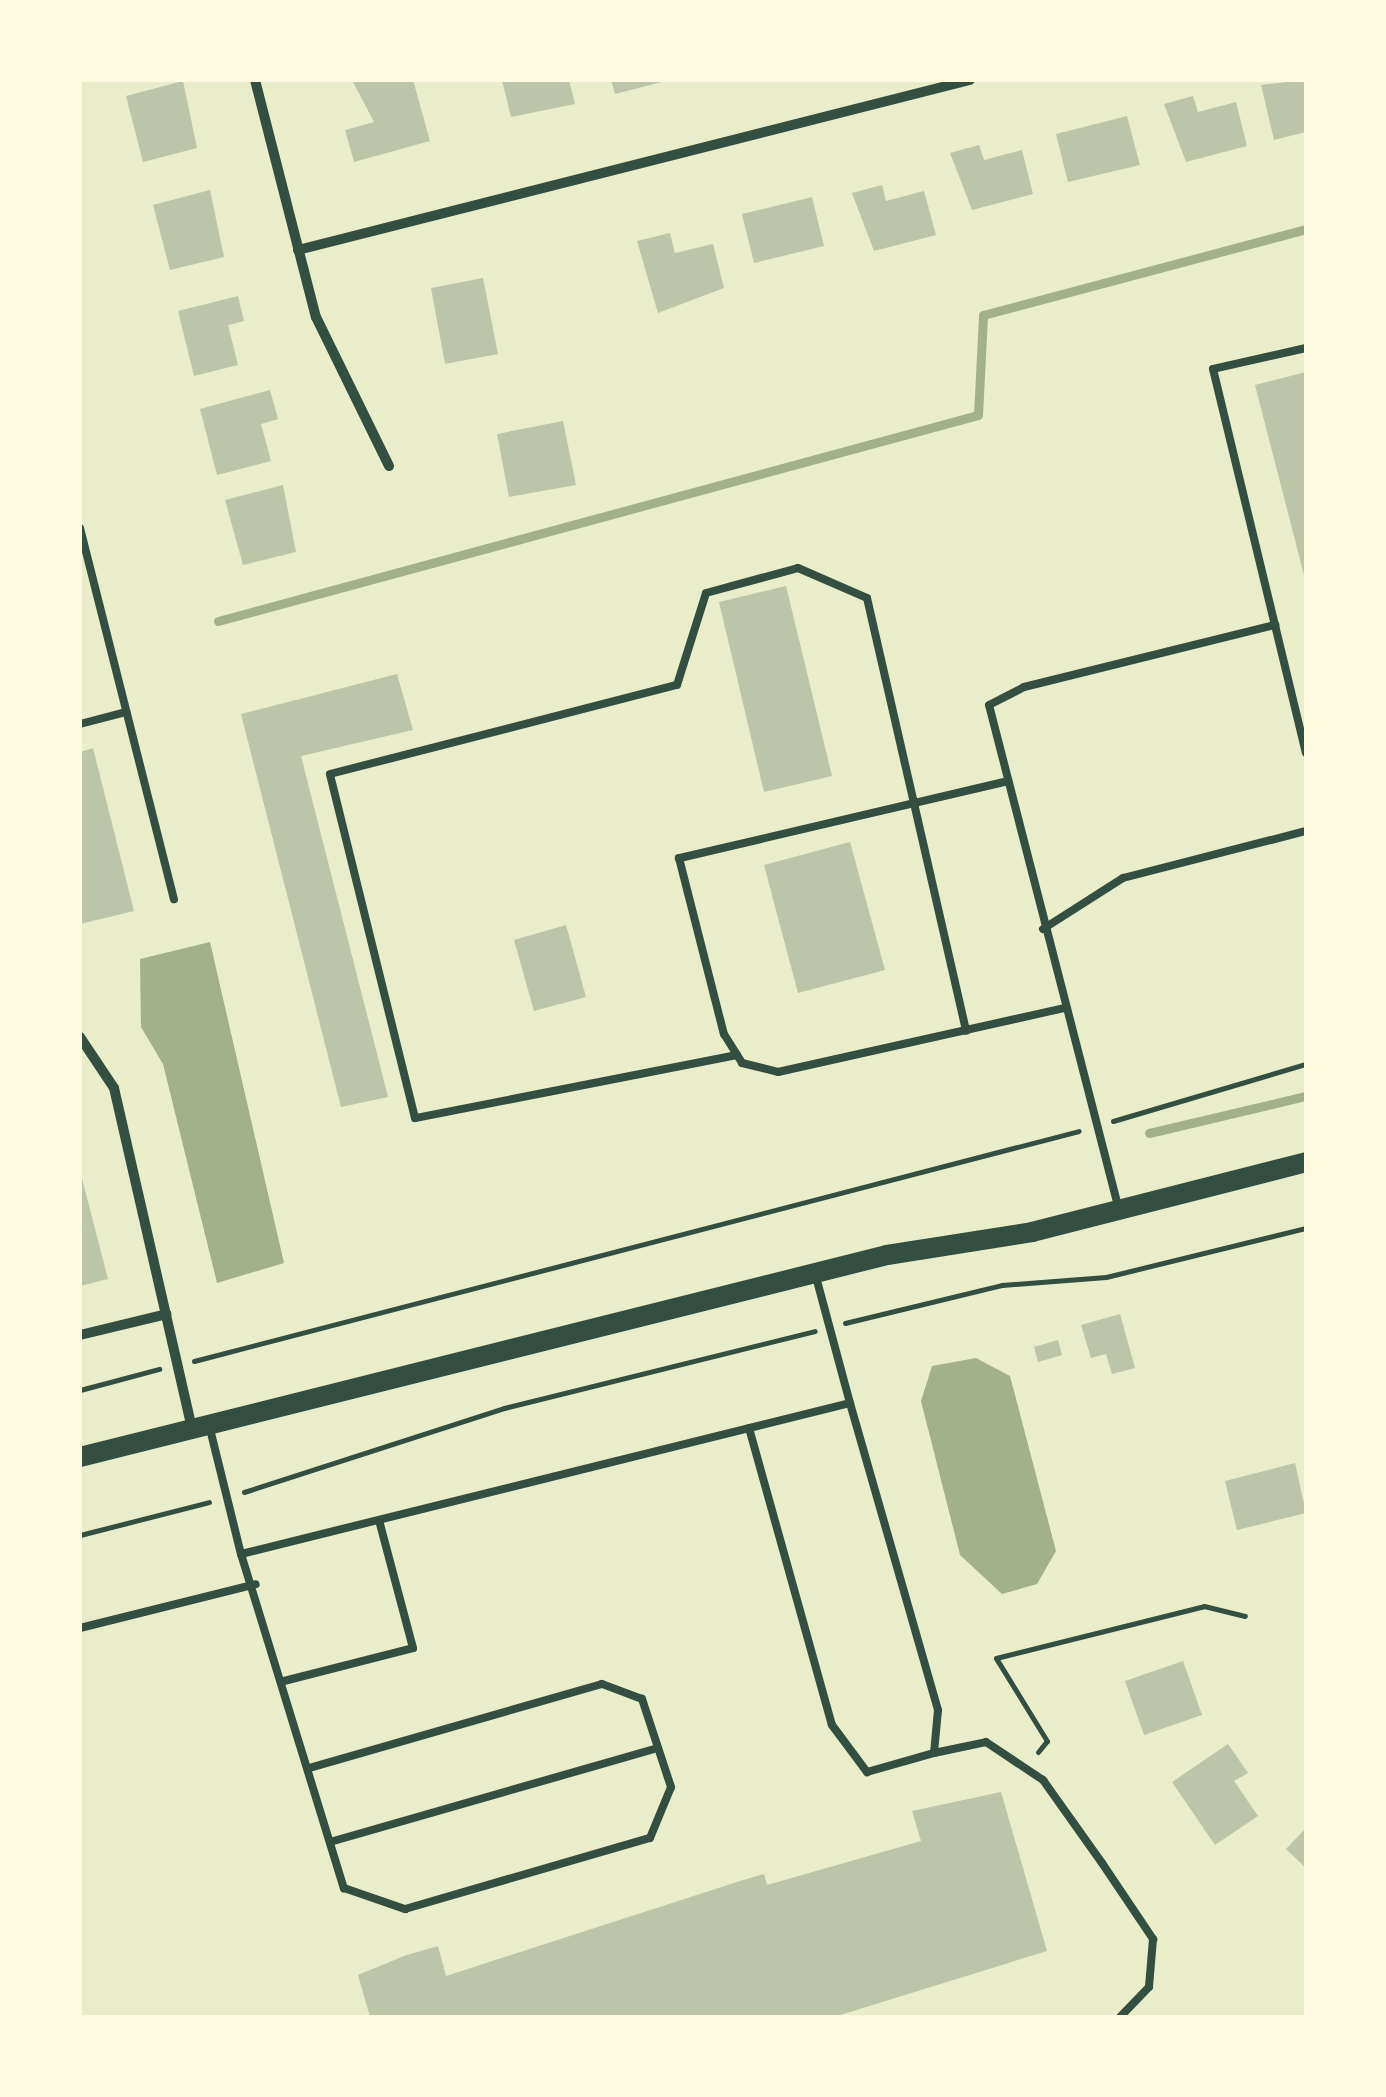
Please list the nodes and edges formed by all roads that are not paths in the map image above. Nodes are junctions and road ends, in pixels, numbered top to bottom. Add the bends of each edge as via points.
1 (255, 80) edge
2 (970, 80) edge
3 (298, 250) junction
4 (1306, 348) edge
5 (389, 466) dead end
6 (80, 528) edge
7 (1275, 625) junction
8 (126, 712) junction
9 (80, 724) edge
10 (1306, 754) edge
11 (1004, 782) junction
12 (915, 803) junction
13 (1306, 832) edge
14 (174, 898) dead end
15 (1043, 929) junction
16 (1064, 1008) junction
17 (966, 1032) junction
18 (80, 1037) edge
19 (736, 1055) junction
20 (1306, 1162) edge
21 (1120, 1210) junction
22 (815, 1273) junction
23 (167, 1314) junction
24 (80, 1335) edge
25 (850, 1403) junction
26 (201, 1426) junction
27 (750, 1428) junction
28 (80, 1457) edge
29 (379, 1520) junction
30 (242, 1554) junction
31 (256, 1584) junction
32 (80, 1628) edge
33 (284, 1681) junction
34 (658, 1748) junction
35 (934, 1753) junction
36 (309, 1768) junction
37 (330, 1842) junction
38 (1120, 2017) edge

1 - 3 street
2 - 3 street
3 - 5 street via 328,348
4 - 7 lane via 1213,369
6 - 8 lane
7 - 10 lane
7 - 11 lane via 994,698 989,726
8 - 9 lane
8 - 14 lane
11 - 12 lane
11 - 15 lane
12 - 17 lane
12 - 19 lane via 679,858
12 - 19 lane via 868,598 798,568 706,593 677,685 330,774 416,1118
13 - 15 lane via 1123,878
15 - 16 lane
16 - 17 lane
16 - 21 lane
17 - 19 lane via 778,1072
18 - 23 street via 114,1088
20 - 21 main road
21 - 22 main road
22 - 25 lane
22 - 26 main road
23 - 24 street
23 - 26 street
25 - 27 lane
25 - 35 lane via 938,1710
26 - 28 main road
26 - 30 lane
27 - 29 lane
27 - 35 lane via 832,1725 866,1772
29 - 30 lane
29 - 33 lane via 412,1648
30 - 31 lane
31 - 32 lane
31 - 33 lane
33 - 36 lane
34 - 36 lane via 642,1699 602,1684
34 - 37 lane
34 - 37 lane via 671,1787 650,1838 405,1910 344,1888
35 - 38 lane via 986,1742 1044,1780 1073,1821 1153,1939 1149,1986
36 - 37 lane

